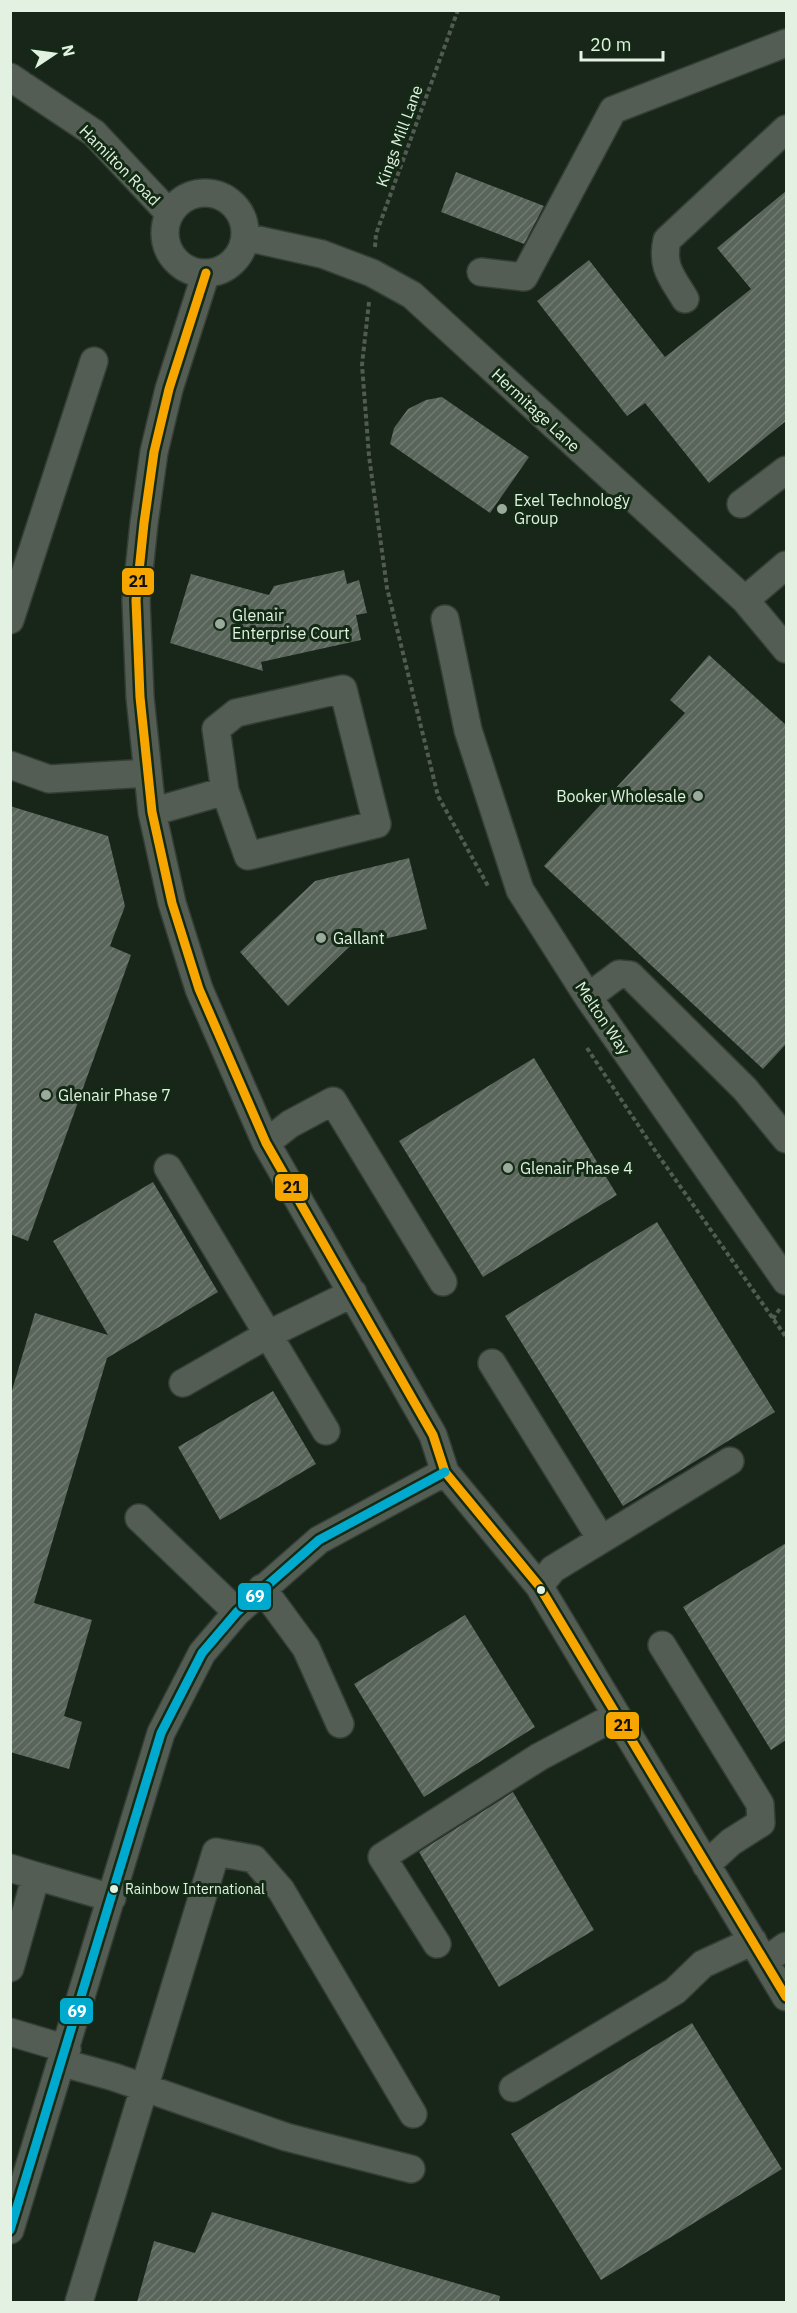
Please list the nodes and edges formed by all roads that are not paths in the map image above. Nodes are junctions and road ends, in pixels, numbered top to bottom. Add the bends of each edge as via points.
1 (786, 43) edge
2 (10, 77) edge
3 (786, 129) edge
4 (169, 213) junction
5 (245, 237) junction
6 (481, 272) dead end
7 (206, 273) junction
8 (686, 299) dead end
9 (94, 361) dead end
10 (786, 470) edge
11 (741, 504) dead end
12 (786, 565) edge
13 (745, 600) junction
14 (445, 619) dead end
15 (10, 620) edge
16 (786, 649) edge
17 (10, 765) edge
18 (148, 774) junction
19 (225, 791) junction
20 (152, 812) junction
21 (588, 997) junction
22 (786, 1139) edge
23 (266, 1143) junction
24 (168, 1168) dead end
25 (786, 1281) edge
26 (443, 1282) dead end
27 (353, 1293) junction
28 (267, 1335) junction
29 (492, 1363) dead end
30 (183, 1383) dead end
31 (326, 1431) dead end
32 (730, 1461) dead end
33 (445, 1472) junction
34 (139, 1518) dead end
35 (601, 1539) junction
36 (539, 1586) junction
37 (262, 1588) junction
38 (237, 1612) junction
39 (662, 1645) dead end
40 (616, 1716) junction
41 (340, 1724) dead end
42 (706, 1865) junction
43 (10, 1868) edge
44 (36, 1876) junction
45 (112, 1898) junction
46 (436, 1944) dead end
47 (768, 1949) edge
48 (10, 1968) edge
49 (786, 1997) edge
50 (10, 2032) edge
51 (65, 2056) junction
52 (513, 2088) dead end
53 (144, 2089) junction
54 (414, 2114) dead end
55 (411, 2169) dead end
56 (16, 2194) edge
57 (10, 2230) edge
58 (79, 2302) edge

1 - 6 street via 613,110 524,277
2 - 4 street, Hamilton Road via 94,133
3 - 8 street via 667,240 666,268
4 - 5 street via 191,195 220,196 233,204 242,218
4 - 7 street via 164,229 170,255 180,267
5 - 7 street via 236,260 224,270
5 - 13 street, Hermitage Lane via 322,254 372,273 412,295
7 - 18 street via 169,389 154,452 144,523 136,600
9 - 15 street
10 - 11 street
12 - 13 street
13 - 16 street, Hermitage Lane
14 - 21 street, Melton Way via 468,730 520,890
17 - 18 street via 49,779
18 - 20 street
19 - 19 street via 216,729 236,712 343,689 377,824 248,856
19 - 20 street
20 - 23 street via 172,903 199,989
21 - 22 street via 619,974 630,975 745,1089
21 - 25 street, Melton Way
23 - 26 street via 333,1101
23 - 27 street
24 - 28 street
27 - 28 street
27 - 33 street via 433,1435
28 - 30 street
28 - 31 street
29 - 35 street
32 - 35 street
33 - 36 street
33 - 37 street via 319,1540
34 - 38 street
35 - 36 street via 553,1569
36 - 40 street
37 - 38 street
37 - 41 street via 306,1648
38 - 45 street via 202,1653 161,1733
39 - 42 street via 760,1804 761,1823 731,1842
40 - 42 street
40 - 46 street via 539,1757 382,1857
42 - 47 street
43 - 44 street
44 - 45 street
44 - 48 street
45 - 51 street
47 - 49 street
47 - 52 street via 703,1964 675,1991
50 - 51 street
51 - 53 street
51 - 56 street
53 - 54 street via 216,1852 254,1858 281,1890
53 - 55 street via 286,2137
53 - 58 street
56 - 57 street

